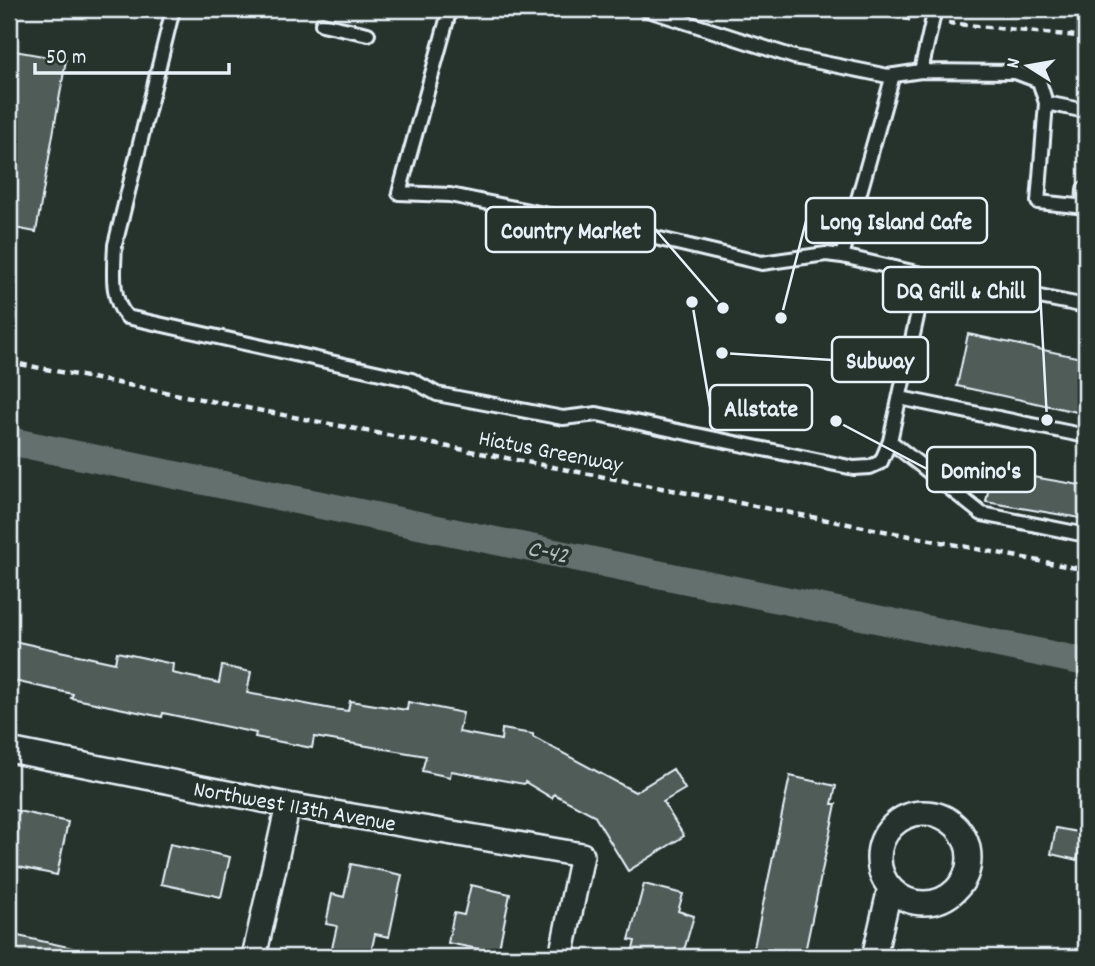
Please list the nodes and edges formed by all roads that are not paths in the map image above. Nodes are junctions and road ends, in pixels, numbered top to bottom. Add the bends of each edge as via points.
1 (173, 9) edge
2 (450, 9) edge
3 (645, 9) edge
4 (934, 15) edge
5 (322, 24) dead end
6 (368, 34) dead end
7 (921, 71) junction
8 (893, 75) junction
9 (1046, 103) junction
10 (1086, 111) edge
11 (1086, 133) edge
12 (1086, 141) edge
13 (1084, 189) dead end
14 (1085, 207) edge
15 (842, 256) junction
16 (926, 275) junction
17 (1086, 306) edge
18 (900, 398) junction
19 (1086, 436) edge
20 (890, 441) junction
21 (1086, 536) edge
22 (9, 750) edge
23 (288, 806) junction
24 (890, 888) dead end
25 (254, 957) edge
26 (561, 957) edge
27 (874, 957) edge

1 - 20 lane via 115,245 114,280 120,309 127,317 412,380 437,394 563,418 597,414 854,468 881,462
2 - 15 lane via 399,193 450,195 762,263
3 - 8 lane via 794,57
4 - 7 lane
5 - 6 lane
7 - 8 lane
7 - 9 lane via 1015,72 1039,81
8 - 15 lane
9 - 10 lane
9 - 14 lane via 1038,202
11 - 12 lane
13 - 14 lane
15 - 16 lane
16 - 17 lane
16 - 18 lane
18 - 19 lane
18 - 20 lane
20 - 21 lane via 982,514
22 - 23 street, Northwest 113th Avenue
23 - 25 street
23 - 26 street, Northwest 113th Avenue via 582,855
24 - 27 street

